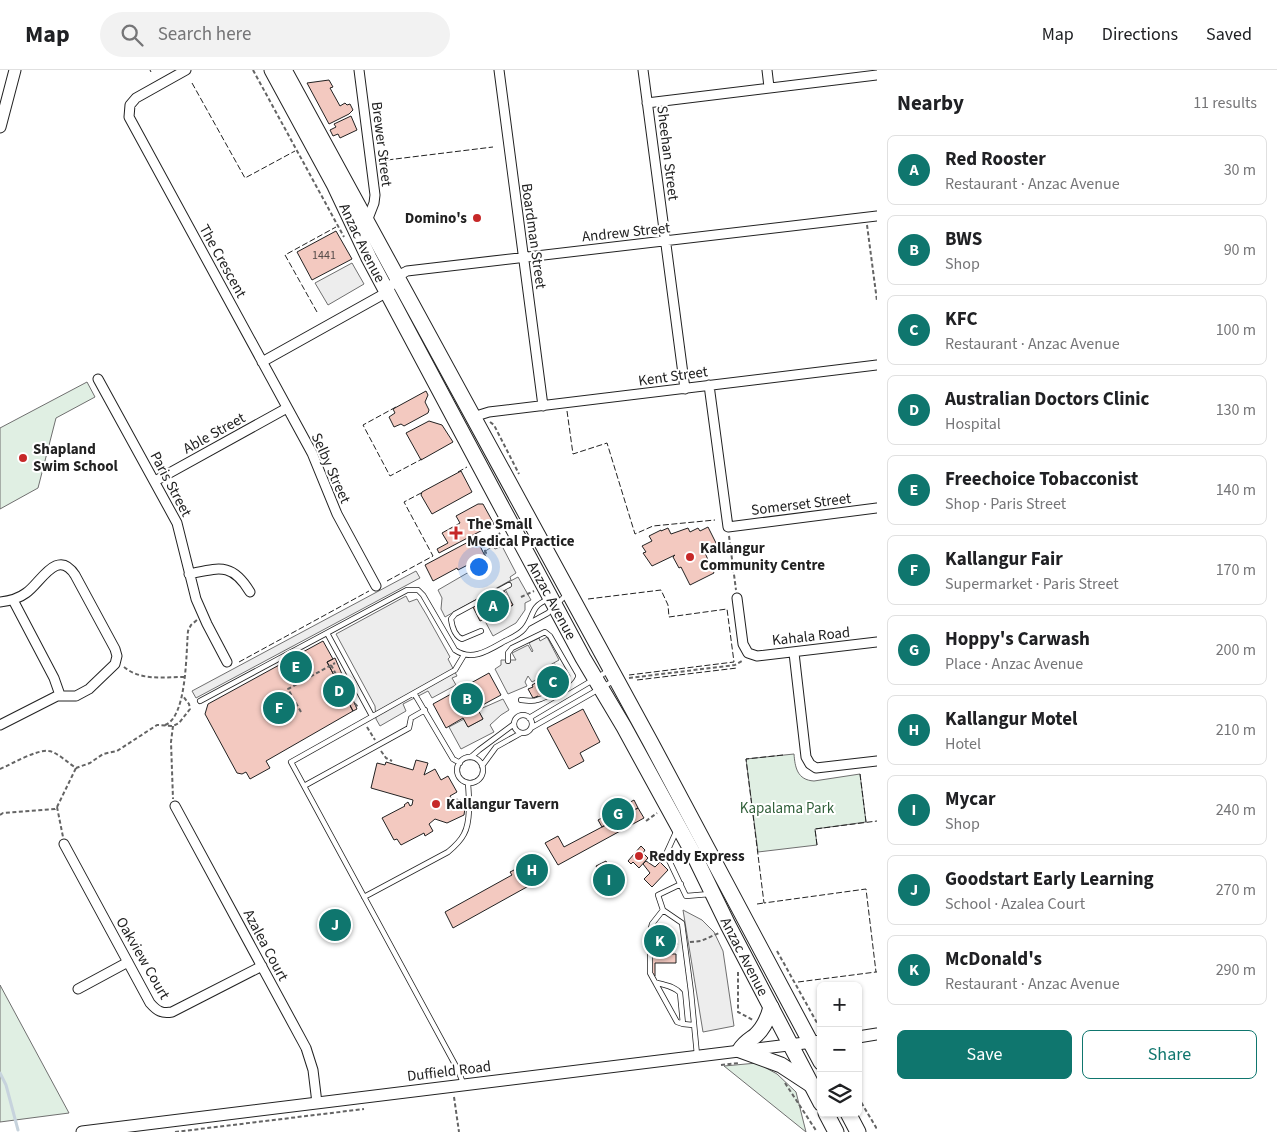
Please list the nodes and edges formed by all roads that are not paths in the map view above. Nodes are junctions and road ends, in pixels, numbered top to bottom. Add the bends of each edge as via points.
1 (15, 70) edge
2 (186, 70) edge
3 (272, 70) edge
4 (284, 70) edge
5 (359, 70) edge
6 (499, 70) edge
7 (643, 70) edge
8 (767, 70) edge
9 (877, 75) edge
10 (769, 87) junction
11 (647, 103) junction
12 (0, 126) edge
13 (877, 216) edge
14 (367, 221) junction
15 (666, 241) junction
16 (523, 256) junction
17 (397, 277) junction
18 (387, 292) junction
19 (262, 362) junction
20 (877, 365) edge
21 (98, 379) dead end
22 (709, 385) junction
23 (685, 389) junction
24 (543, 406) junction
25 (287, 408) junction
26 (473, 417) junction
27 (155, 481) junction
28 (877, 508) edge
29 (189, 574) junction
30 (509, 585) dead end
31 (376, 586) dead end
32 (250, 592) dead end
33 (569, 592) junction
34 (737, 598) road end
35 (13, 600) junction
36 (0, 602) edge
37 (554, 602) junction
38 (528, 624) junction
39 (481, 631) dead end
40 (327, 633) junction
41 (877, 642) edge
42 (794, 653) junction
43 (464, 655) junction
44 (508, 660) dead end
45 (227, 662) dead end
46 (618, 676) junction
47 (598, 684) junction
48 (414, 693) junction
49 (60, 695) junction
50 (521, 700) dead end
51 (200, 701) dead end
52 (425, 710) junction
53 (372, 716) junction
54 (529, 718) junction
55 (514, 724) junction
56 (0, 725) edge
57 (531, 728) junction
58 (521, 733) junction
59 (471, 758) junction
60 (877, 761) edge
61 (460, 763) junction
62 (482, 766) junction
63 (468, 783) junction
64 (304, 786) junction
65 (175, 806) road end
66 (678, 826) junction
67 (64, 844) road end
68 (680, 884) junction
69 (712, 893) junction
70 (364, 897) junction
71 (663, 910) junction
72 (128, 962) junction
73 (262, 966) junction
74 (655, 982) junction
75 (78, 989) dead end
76 (771, 1008) junction
77 (683, 1024) junction
78 (693, 1025) junction
79 (877, 1034) edge
80 (862, 1036) edge
81 (816, 1042) edge
82 (791, 1044) junction
83 (697, 1055) junction
84 (743, 1057) junction
85 (463, 1085) junction
86 (812, 1085) junction
87 (817, 1095) edge
88 (318, 1103) junction
89 (828, 1117) edge
90 (850, 1117) edge
91 (107, 1130) edge
92 (82, 1132) edge
93 (836, 1132) edge
94 (858, 1132) edge

1 - 12 street
2 - 19 street, The Crescent via 136,98 129,109 130,117
3 - 18 highway, Anzac Avenue via 335,186
4 - 14 highway, Anzac Avenue
5 - 14 street, Brewer Street via 375,195
6 - 16 street, Boardman Street
7 - 11 street, Sheehan Street
8 - 10 street
9 - 10 street
10 - 11 street
11 - 15 street, Sheehan Street
13 - 15 street, Andrew Street
14 - 17 highway, Anzac Avenue
15 - 16 street, Andrew Street
15 - 23 street, Sheehan Street
16 - 17 street, Andrew Street via 413,270
16 - 24 street, Boardman Street
17 - 18 street
17 - 26 highway, Anzac Avenue
18 - 19 street
18 - 37 highway, Anzac Avenue
19 - 25 street, Selby Street
20 - 22 street, Kent Street
21 - 27 street, Paris Street
22 - 23 street, Kent Street
22 - 28 street, Somerset Street via 728,527
23 - 24 street, Kent Street
24 - 26 street, Kent Street
25 - 27 street, Able Street
25 - 31 street, Selby Street via 312,453 337,514
26 - 33 highway, Anzac Avenue
27 - 29 street, Paris Street via 179,528
29 - 32 street via 228,570 240,577
29 - 45 street, Paris Street via 202,615
30 - 39 lane via 451,619 458,638 462,640
33 - 37 lane
33 - 37 lane
33 - 46 highway, Anzac Avenue
34 - 42 street, Kahala Road via 748,653 757,656
35 - 36 street
35 - 49 street
35 - 49 street via 32,589 52,567 68,567 115,648 116,660 112,667 89,690 76,696
37 - 38 lane via 546,614
37 - 38 lane via 538,605
37 - 47 highway, Anzac Avenue
38 - 43 lane via 520,633 491,649
40 - 43 lane via 413,589 423,595 455,650
40 - 51 lane
40 - 53 lane
41 - 42 street, Kahala Road
42 - 60 street via 806,757 810,764 816,768
43 - 48 lane via 455,670
44 - 50 lane via 512,648 545,632 573,676 569,683 540,699
46 - 47 lane
46 - 47 lane
46 - 81 highway, Anzac Avenue
47 - 54 lane
47 - 57 lane
47 - 66 highway, Anzac Avenue
48 - 52 lane
48 - 53 lane
49 - 56 street
52 - 61 lane via 453,760
52 - 64 lane via 412,718 409,728
53 - 64 lane via 291,762
54 - 55 lane via 524,715 518,717
54 - 57 lane
55 - 58 lane
55 - 59 lane
57 - 58 lane
58 - 62 lane via 496,747
59 - 61 lane
59 - 62 lane
61 - 63 lane via 460,777
62 - 63 lane via 480,778
63 - 70 lane via 465,833 458,843 448,852
64 - 70 lane
65 - 73 street, Azalea Court
66 - 68 lane via 666,854
66 - 69 highway, Anzac Avenue
67 - 72 street, Oakview Court
68 - 69 lane via 686,896
68 - 71 lane via 658,895
69 - 76 highway, Anzac Avenue
70 - 85 lane via 458,1070
71 - 74 lane via 650,932 650,973
71 - 78 lane via 682,923
72 - 73 street, Oakview Court via 150,1003 164,1013 172,1012
72 - 75 street
73 - 88 street, Azalea Court via 306,1048 314,1070
74 - 77 lane via 676,1022
74 - 77 lane via 680,993
76 - 82 highway, Anzac Avenue
76 - 84 highway via 765,1026 743,1044
77 - 78 lane
78 - 83 lane
79 - 80 street
81 - 82 street, Duffield Road
82 - 84 street, Duffield Road
82 - 86 highway, Anzac Avenue
83 - 84 street, Duffield Road
83 - 85 street, Duffield Road
84 - 86 highway via 781,1065
85 - 88 street, Duffield Road
86 - 87 highway, Anzac Avenue
88 - 91 street, Duffield Road
89 - 93 highway
90 - 94 highway
91 - 92 street, Duffield Road

